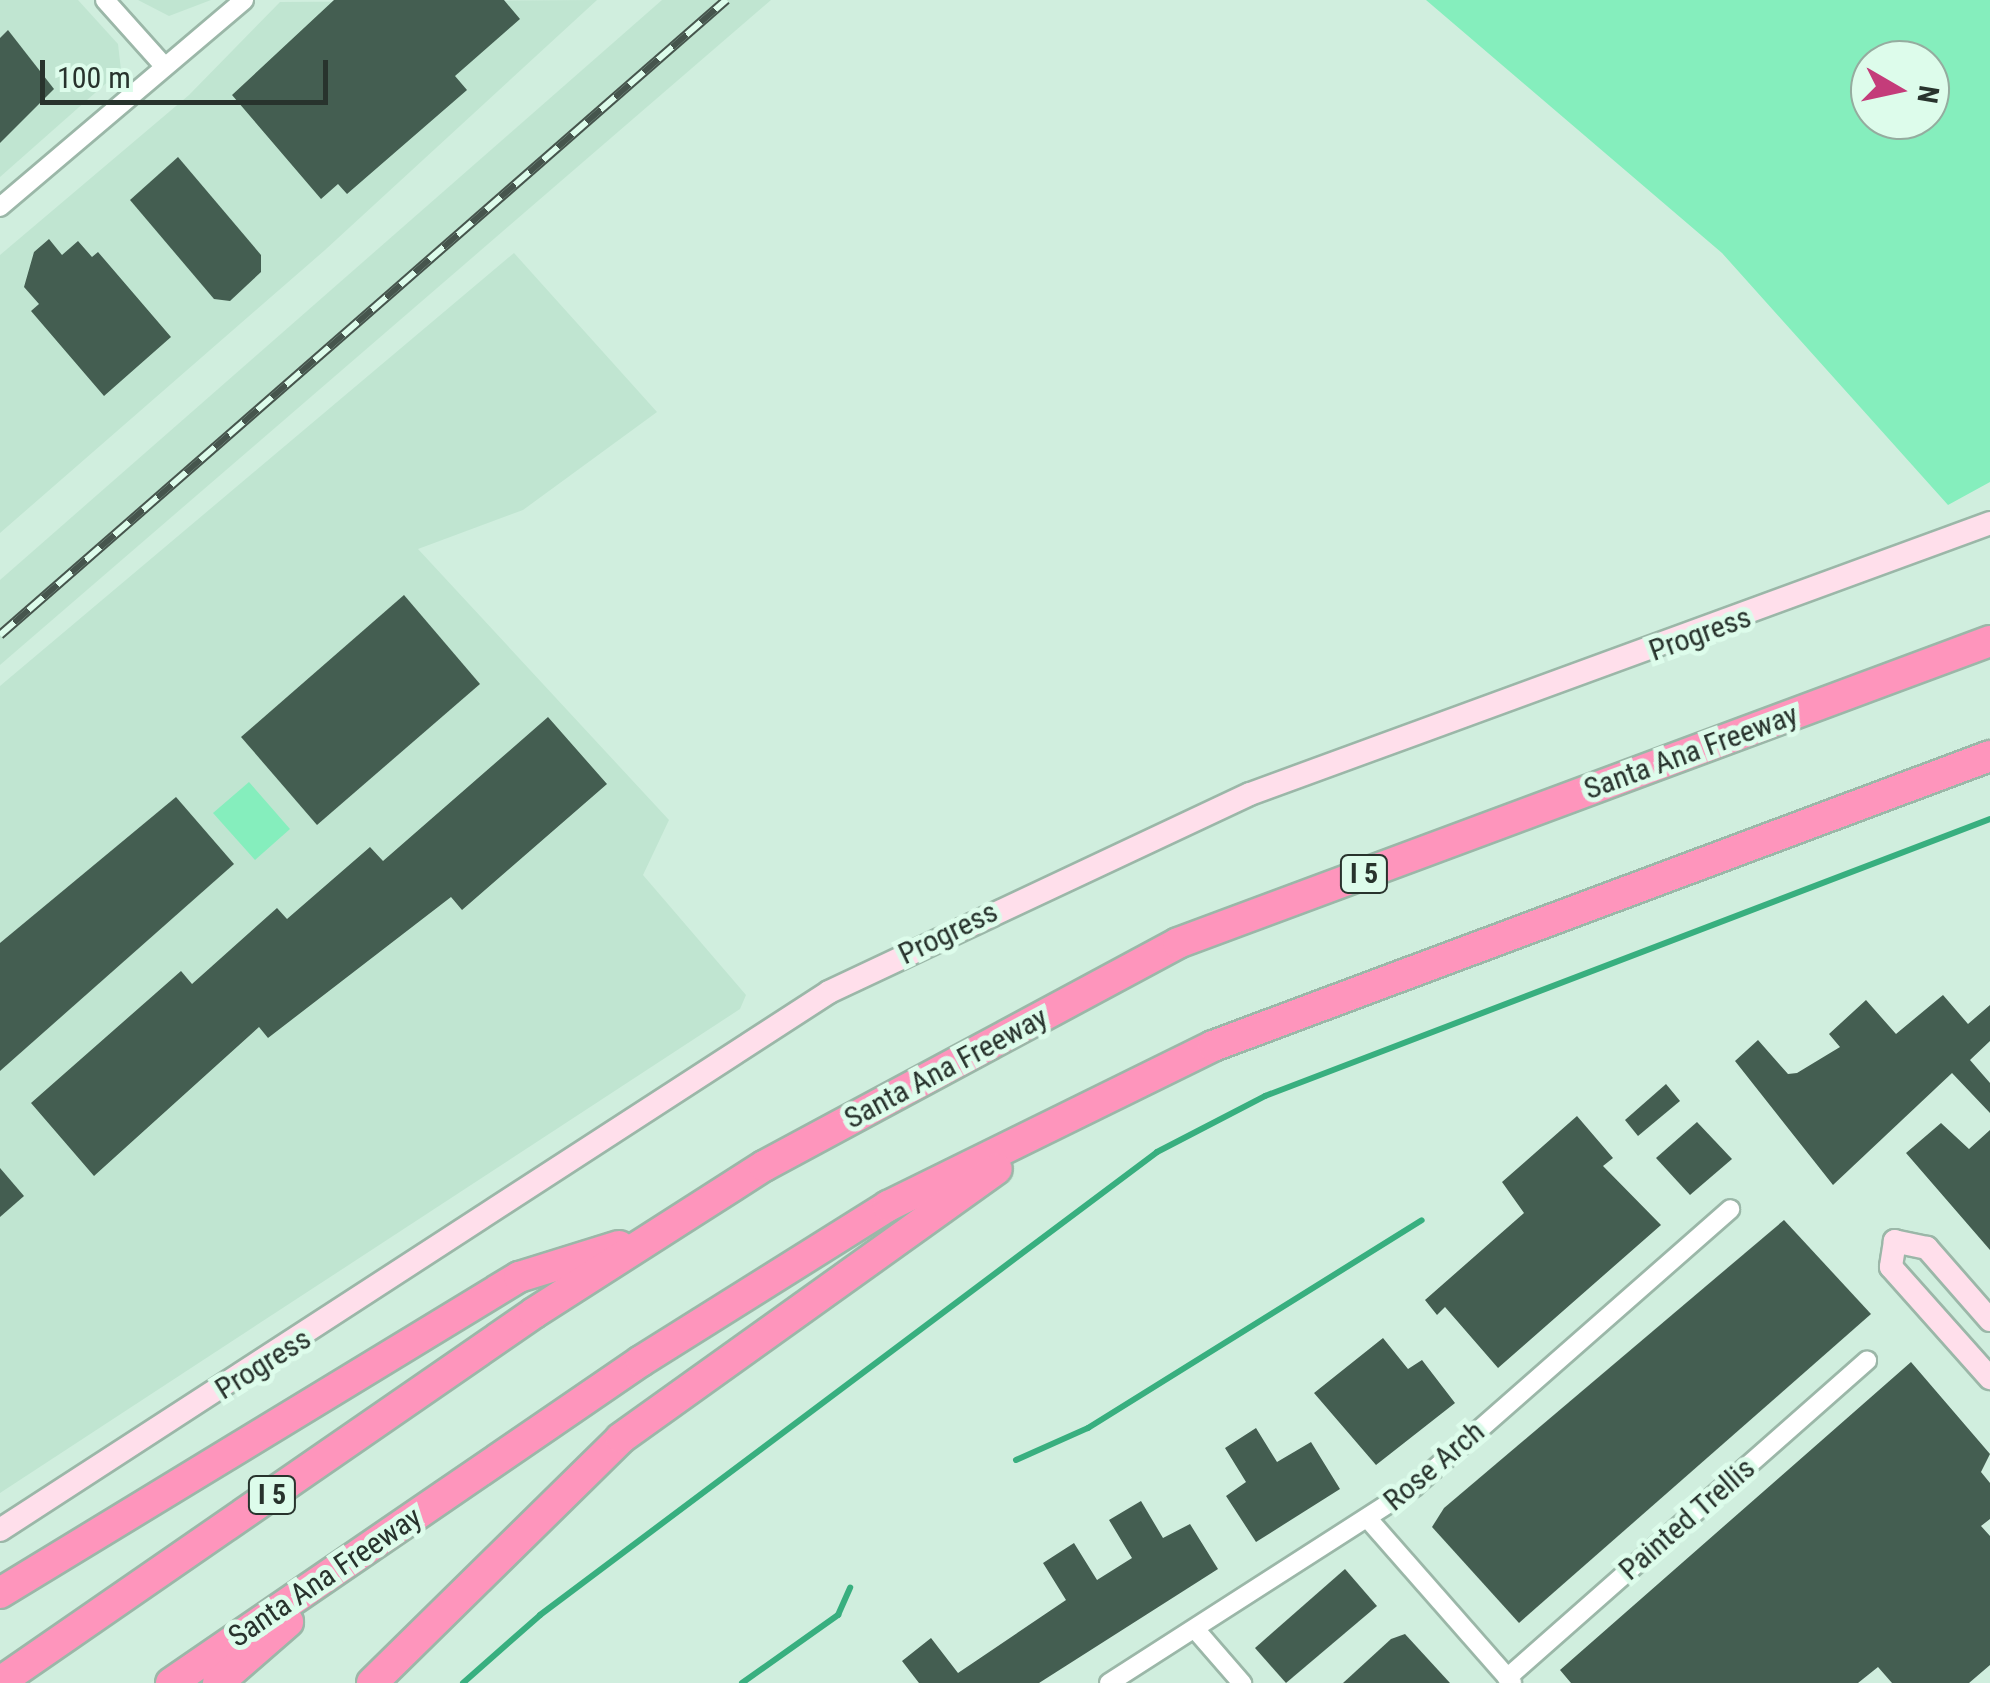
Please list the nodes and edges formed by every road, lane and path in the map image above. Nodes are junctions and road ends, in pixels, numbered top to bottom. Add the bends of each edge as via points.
1 (106, 0) edge
2 (244, 0) edge
3 (164, 66) junction
4 (0, 206) edge
5 (1990, 523) edge
6 (1990, 642) edge
7 (1990, 756) edge
8 (1090, 1104) junction
9 (1730, 1209) dead end
10 (660, 1233) junction
11 (1990, 1320) edge
12 (1867, 1360) dead end
13 (1990, 1378) edge
14 (1370, 1520) junction
15 (404, 1523) junction
16 (0, 1530) edge
17 (0, 1592) edge
18 (1195, 1629) junction
19 (3, 1679) edge
20 (1510, 1680) edge
21 (171, 1683) edge
22 (218, 1683) edge
23 (372, 1683) edge
24 (1109, 1683) edge
25 (1242, 1683) edge

1 - 3 street
2 - 3 street
3 - 4 street
5 - 16 street, Progress via 1250,794 829,992
6 - 10 highway, Santa Ana Freeway / I 5 via 1178,943 764,1166
7 - 8 highway, Santa Ana Freeway via 1445,954
8 - 15 highway, Santa Ana Freeway via 888,1206
8 - 23 highway via 621,1438
9 - 14 street, Rose Arch
10 - 17 highway via 520,1277
10 - 19 highway, Santa Ana Freeway / I 5
11 - 13 street via 1926,1248 1896,1240 1891,1267
12 - 20 street, Painted Trellis
14 - 18 street, Rose Arch
14 - 20 street
15 - 21 highway, Santa Ana Freeway
15 - 22 highway
18 - 24 street, Rose Arch
18 - 25 street

